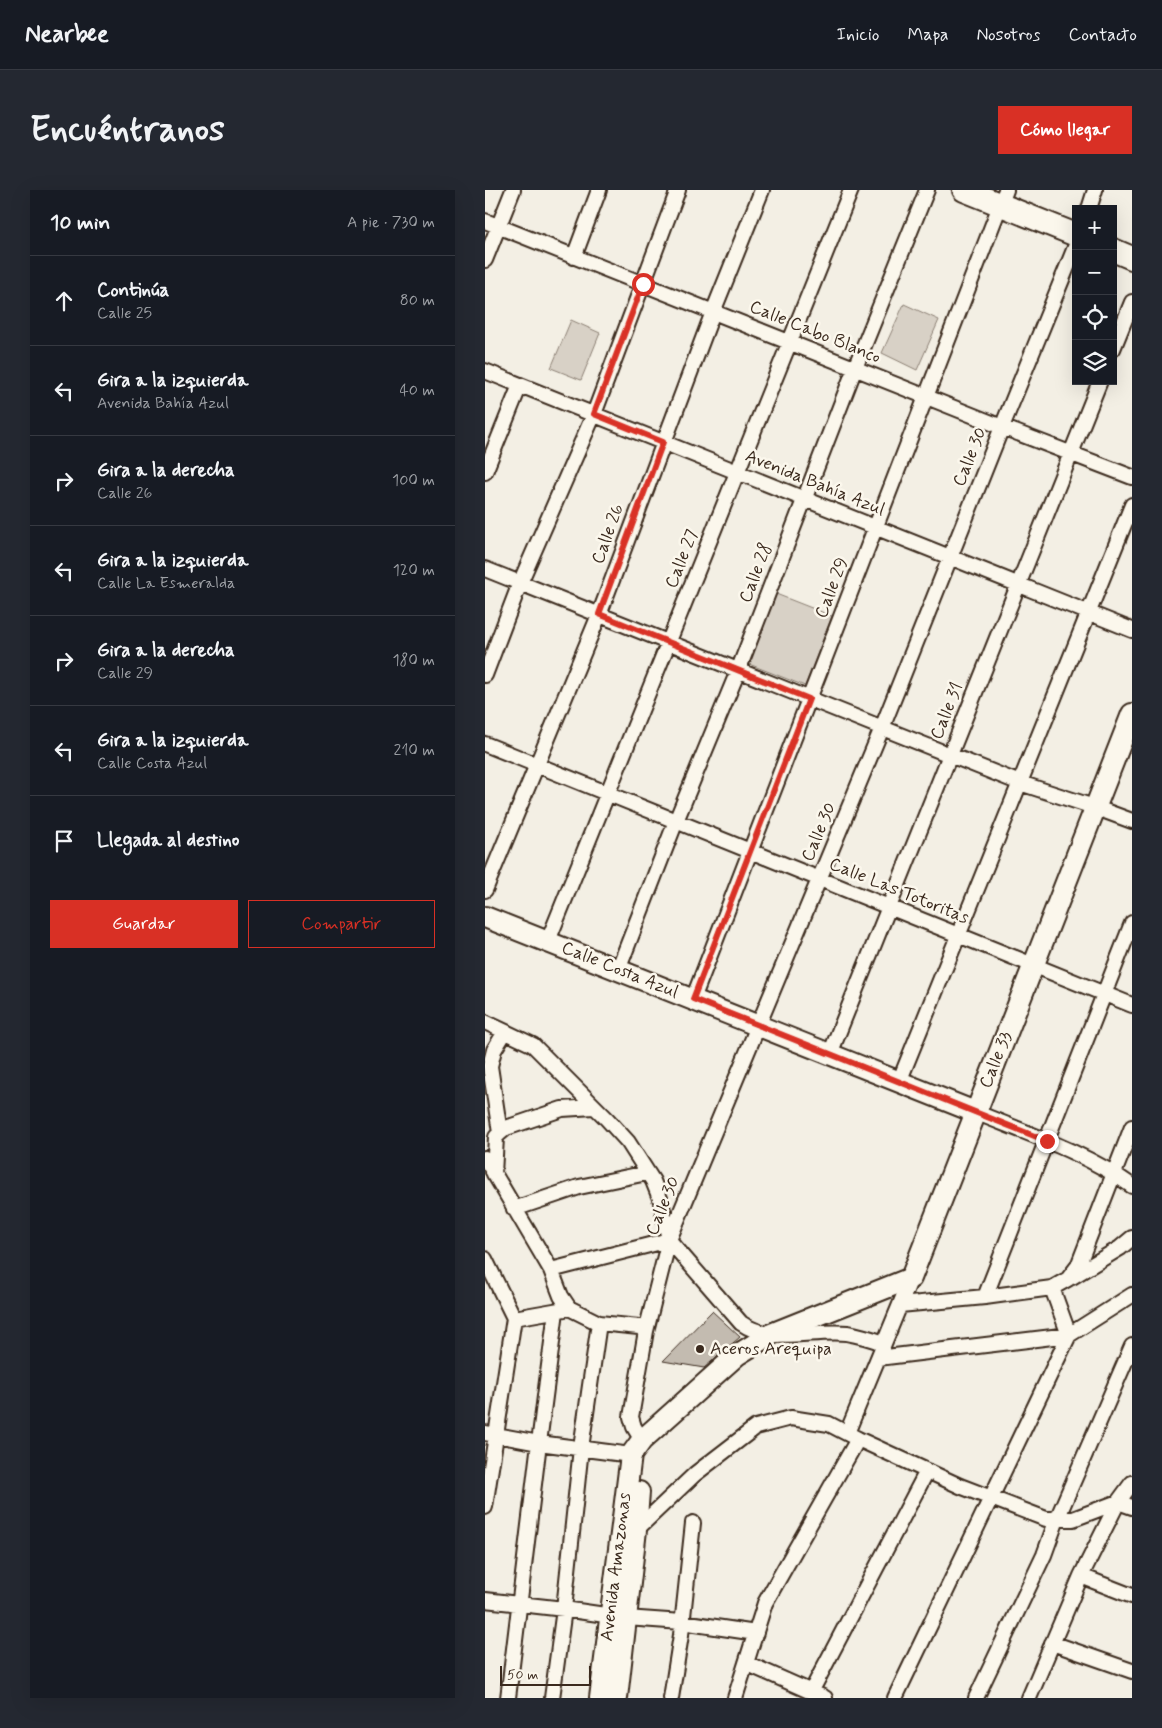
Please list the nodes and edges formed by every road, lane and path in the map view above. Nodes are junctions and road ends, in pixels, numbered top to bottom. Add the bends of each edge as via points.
1 (513, 190) edge
2 (599, 190) edge
3 (678, 190) edge
4 (762, 190) edge
5 (851, 190) edge
6 (927, 190) edge
7 (964, 190) edge
8 (1095, 190) edge
9 (1003, 197) edge
10 (1090, 205) edge
11 (485, 221) edge
12 (499, 226) junction
13 (1072, 233) edge
14 (1074, 250) edge
15 (1117, 252) edge
16 (575, 256) junction
17 (1132, 258) edge
18 (485, 260) edge
19 (643, 284) junction
20 (1132, 302) edge
21 (713, 312) junction
22 (1117, 340) edge
23 (789, 342) junction
24 (855, 368) junction
25 (485, 371) edge
26 (520, 385) junction
27 (1098, 385) edge
28 (926, 397) junction
29 (594, 414) junction
30 (1002, 427) junction
31 (663, 442) junction
32 (1071, 454) junction
33 (485, 472) edge
34 (737, 472) junction
35 (1132, 477) edge
36 (805, 499) junction
37 (1132, 505) edge
38 (875, 527) junction
39 (950, 557) junction
40 (485, 569) edge
41 (520, 583) junction
42 (1018, 585) junction
43 (1089, 613) junction
44 (599, 614) junction
45 (1132, 630) edge
46 (668, 642) junction
47 (738, 670) junction
48 (485, 675) edge
49 (809, 699) junction
50 (1132, 714) edge
51 (882, 728) junction
52 (485, 744) edge
53 (950, 755) junction
54 (536, 765) junction
55 (1019, 784) junction
56 (607, 794) junction
57 (1094, 807) junction
58 (676, 821) junction
59 (1132, 821) edge
60 (750, 851) junction
61 (819, 879) junction
62 (485, 890) edge
63 (889, 907) junction
64 (485, 916) edge
65 (1132, 922) edge
66 (958, 935) junction
67 (548, 942) junction
68 (1033, 965) junction
69 (618, 970) junction
70 (1103, 993) junction
71 (693, 999) junction
72 (1132, 1005) edge
73 (485, 1022) edge
74 (759, 1026) junction
75 (505, 1032) junction
76 (830, 1054) junction
77 (899, 1082) junction
78 (594, 1107) junction
79 (975, 1112) junction
80 (500, 1132) junction
81 (1131, 1134) edge
82 (1047, 1141) junction
83 (485, 1158) edge
84 (647, 1173) junction
85 (1114, 1173) junction
86 (493, 1174) junction
87 (1132, 1186) edge
88 (514, 1209) junction
89 (1132, 1238) edge
90 (669, 1240) junction
91 (485, 1259) edge
92 (551, 1270) junction
93 (911, 1278) junction
94 (1069, 1279) junction
95 (1053, 1288) junction
96 (1132, 1295) edge
97 (985, 1298) junction
98 (900, 1305) junction
99 (563, 1310) junction
100 (514, 1318) junction
101 (599, 1323) junction
102 (646, 1331) junction
103 (771, 1334) junction
104 (1069, 1335) junction
105 (884, 1344) junction
106 (1132, 1346) edge
107 (878, 1358) junction
108 (490, 1434) edge
109 (852, 1436) junction
110 (539, 1443) junction
111 (636, 1447) junction
112 (581, 1448) junction
113 (927, 1471) junction
114 (1132, 1483) edge
115 (991, 1498) junction
116 (1118, 1502) junction
117 (485, 1507) edge
118 (1132, 1508) edge
119 (1057, 1519) junction
120 (693, 1523) dead end
121 (629, 1529) junction
122 (1081, 1576) junction
123 (1132, 1596) edge
124 (485, 1600) edge
125 (519, 1605) junction
126 (564, 1609) junction
127 (618, 1617) junction
128 (682, 1622) junction
129 (756, 1633) junction
130 (1052, 1643) junction
131 (746, 1663) junction
132 (1132, 1671) edge
133 (811, 1692) junction
134 (508, 1698) edge
135 (553, 1698) edge
136 (599, 1698) edge
137 (617, 1698) edge
138 (671, 1698) edge
139 (735, 1698) edge
140 (825, 1698) edge
141 (895, 1698) edge
142 (976, 1698) edge
143 (1029, 1698) edge

1 - 12 street
2 - 16 street
3 - 19 street
4 - 21 street, Calle 26
5 - 23 street, Calle 27
6 - 24 street, Calle 28
7 - 9 main road
8 - 10 street
9 - 13 main road
9 - 28 street, Calle 29
11 - 12 street, Calle Cabo Blanco
12 - 16 street, Calle Cabo Blanco
12 - 18 street
14 - 30 street, Calle 30
15 - 17 main road
16 - 19 street, Calle Cabo Blanco
19 - 21 street, Calle Cabo Blanco
19 - 29 street
20 - 22 street
21 - 23 street, Calle Cabo Blanco
21 - 31 street, Calle 26
23 - 24 street, Calle Cabo Blanco
23 - 34 street, Calle 27
24 - 28 street, Calle Cabo Blanco
24 - 36 street, Calle 28
25 - 26 street, Avenida Bahía Azul
26 - 29 street, Avenida Bahía Azul
26 - 33 street
27 - 32 street, Calle 31
28 - 30 street, Calle Cabo Blanco
28 - 38 street, Calle 29
29 - 31 street, Avenida Bahía Azul
29 - 41 street
30 - 32 street, Calle Cabo Blanco
30 - 39 street, Calle 30
31 - 34 street, Avenida Bahía Azul
31 - 44 street, Calle 26
32 - 35 street, Calle Cabo Blanco
32 - 42 street, Calle 31
34 - 36 street, Avenida Bahía Azul
34 - 46 street, Calle 27
36 - 38 street, Avenida Bahía Azul
36 - 47 street, Calle 28
37 - 43 street
38 - 39 street, Avenida Bahía Azul
38 - 49 street, Calle 29
39 - 42 street, Avenida Bahía Azul
39 - 51 street, Calle 30
40 - 41 street
41 - 44 street
41 - 48 street
42 - 43 street, Avenida Bahía Azul
42 - 53 street, Calle 31
43 - 45 street, Avenida Bahía Azul
43 - 55 street
44 - 46 street
44 - 54 street, Calle 26
46 - 47 street
46 - 56 street, Calle 27
47 - 49 street
47 - 58 street, Calle 28
49 - 51 street
49 - 60 street, Calle 29
50 - 57 street, Calle 33
51 - 53 street
51 - 61 street, Calle 30
52 - 54 street, Calle Las Totoritas
53 - 55 street
53 - 63 street, Calle 31
54 - 56 street, Calle Las Totoritas
54 - 62 street, Calle 26
55 - 57 street
55 - 66 street
56 - 58 street, Calle Las Totoritas
56 - 67 street, Calle 27
57 - 59 street
57 - 68 street, Calle 33
58 - 60 street, Calle Las Totoritas
58 - 69 street, Calle 28
60 - 61 street, Calle Las Totoritas
60 - 71 street, Calle 29
61 - 63 street, Calle Las Totoritas
61 - 74 street, Calle 30
63 - 66 street, Calle Las Totoritas
63 - 76 street, Calle 31
64 - 67 street, Calle Costa Azul
65 - 70 street
66 - 68 street, Calle Las Totoritas
66 - 77 street
67 - 69 street, Calle Costa Azul
68 - 70 street, Calle Las Totoritas
68 - 79 street, Calle 33
69 - 71 street, Calle Costa Azul
70 - 72 street, Calle Las Totoritas
70 - 82 street
71 - 74 street, Calle Costa Azul
73 - 75 street
74 - 76 street, Calle Costa Azul
74 - 90 street, Calle 30
75 - 78 street via 533,1045
75 - 80 street via 494,1050 490,1066
76 - 77 street, Calle Costa Azul
77 - 79 street, Calle Costa Azul
78 - 80 street via 562,1109
78 - 84 street via 628,1142
79 - 82 street, Calle Costa Azul
79 - 93 street, Calle 33
80 - 86 street via 495,1143
81 - 85 street
82 - 85 street, Calle Costa Azul
82 - 97 street
83 - 86 street
84 - 88 street via 579,1187
84 - 90 street via 661,1201
85 - 87 street, Calle Costa Azul
85 - 94 street via 1078,1266
86 - 88 street
88 - 92 street
89 - 94 street
90 - 92 street
90 - 102 street, Calle 30
90 - 103 street via 741,1323
91 - 100 street
92 - 99 street
93 - 98 street, Calle 33
93 - 103 street
94 - 95 street
95 - 97 street
95 - 104 street
96 - 104 street
97 - 98 street
98 - 105 street, Calle 33
99 - 100 street
99 - 101 street
99 - 110 street
100 - 108 street
101 - 102 street via 639,1327
101 - 112 street
102 - 111 street, Calle 30 via 631,1417
103 - 105 street via 846,1333
103 - 111 street via 737,1355
104 - 107 street
104 - 115 street
105 - 107 street, Calle 33
106 - 119 street
107 - 109 street, Calle 33
108 - 110 street
108 - 117 street
109 - 113 street
109 - 121 street via 829,1424 791,1418 756,1427
109 - 129 street, Calle 33 via 765,1603
110 - 112 street
110 - 125 street
111 - 112 street
111 - 121 street, Avenida Amazonas
112 - 126 street
113 - 115 street
113 - 133 street
114 - 116 street
115 - 119 street via 1046,1519
115 - 141 street
116 - 118 street
116 - 119 street via 1073,1519
116 - 122 street
119 - 142 street via 1044,1555
120 - 128 street
121 - 127 street, Avenida Amazonas
122 - 123 street
122 - 130 street
124 - 125 street
125 - 126 street
125 - 134 street
126 - 127 street
126 - 135 street
127 - 128 street
127 - 136 street, Avenida Amazonas
127 - 137 street, Avenida Amazonas
128 - 129 street
128 - 138 street
129 - 131 street, Calle 33
130 - 132 street
130 - 143 street
131 - 133 street
131 - 139 street, Calle 33
133 - 140 street

